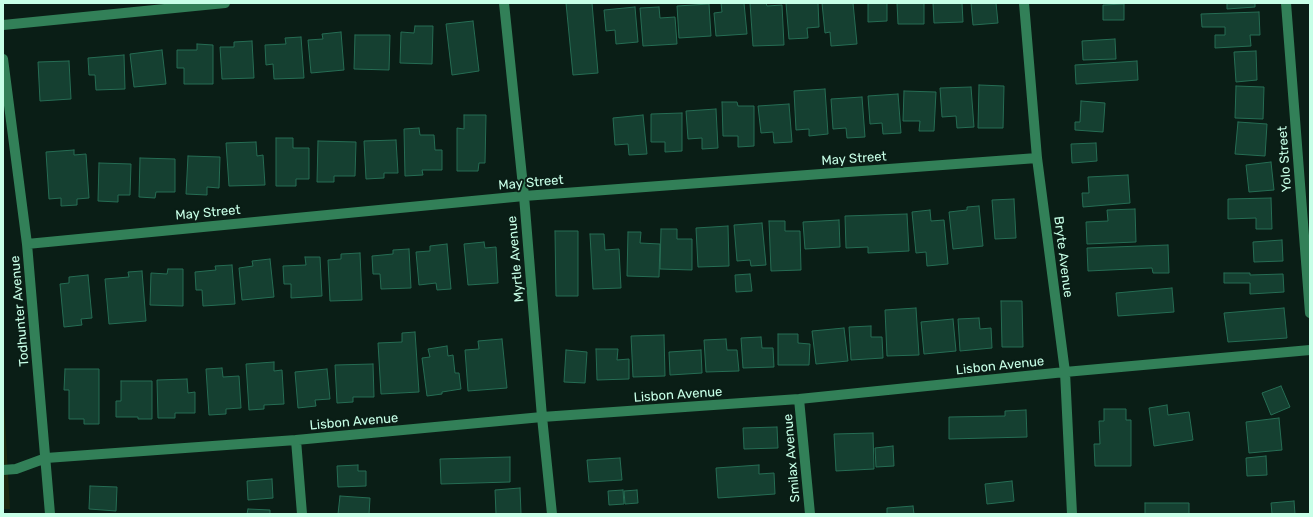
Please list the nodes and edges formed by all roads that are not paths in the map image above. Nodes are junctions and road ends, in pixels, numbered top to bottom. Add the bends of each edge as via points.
1 (224, 3) edge
2 (504, 3) edge
3 (1024, 3) edge
4 (1286, 3) edge
5 (3, 24) edge
6 (3, 59) edge
7 (1037, 158) junction
8 (524, 196) junction
9 (27, 244) junction
10 (1310, 313) edge
11 (1310, 350) edge
12 (1065, 372) junction
13 (800, 399) junction
14 (542, 417) junction
15 (296, 440) junction
16 (46, 458) junction
17 (3, 470) edge
18 (50, 514) edge
19 (302, 514) edge
20 (552, 514) edge
21 (810, 514) edge
22 (1072, 514) edge

1 - 5 street
2 - 8 street, Myrtle Avenue
3 - 7 street, Bryte Avenue
4 - 10 street, Yolo Street
6 - 9 street, Todhunter Avenue
7 - 8 street, May Street
7 - 12 street, Bryte Avenue
8 - 9 street, May Street
8 - 14 street, Myrtle Avenue
9 - 16 street, Todhunter Avenue
11 - 12 street, Lisbon Avenue
12 - 13 street, Lisbon Avenue
12 - 22 street, Bryte Avenue
13 - 14 street, Lisbon Avenue
13 - 21 street, Smilax Avenue
14 - 15 street, Lisbon Avenue
14 - 20 street, Myrtle Avenue
15 - 16 street, Lisbon Avenue
15 - 19 street
16 - 17 street, Lisbon Avenue via 16,469
16 - 18 street, Todhunter Avenue

